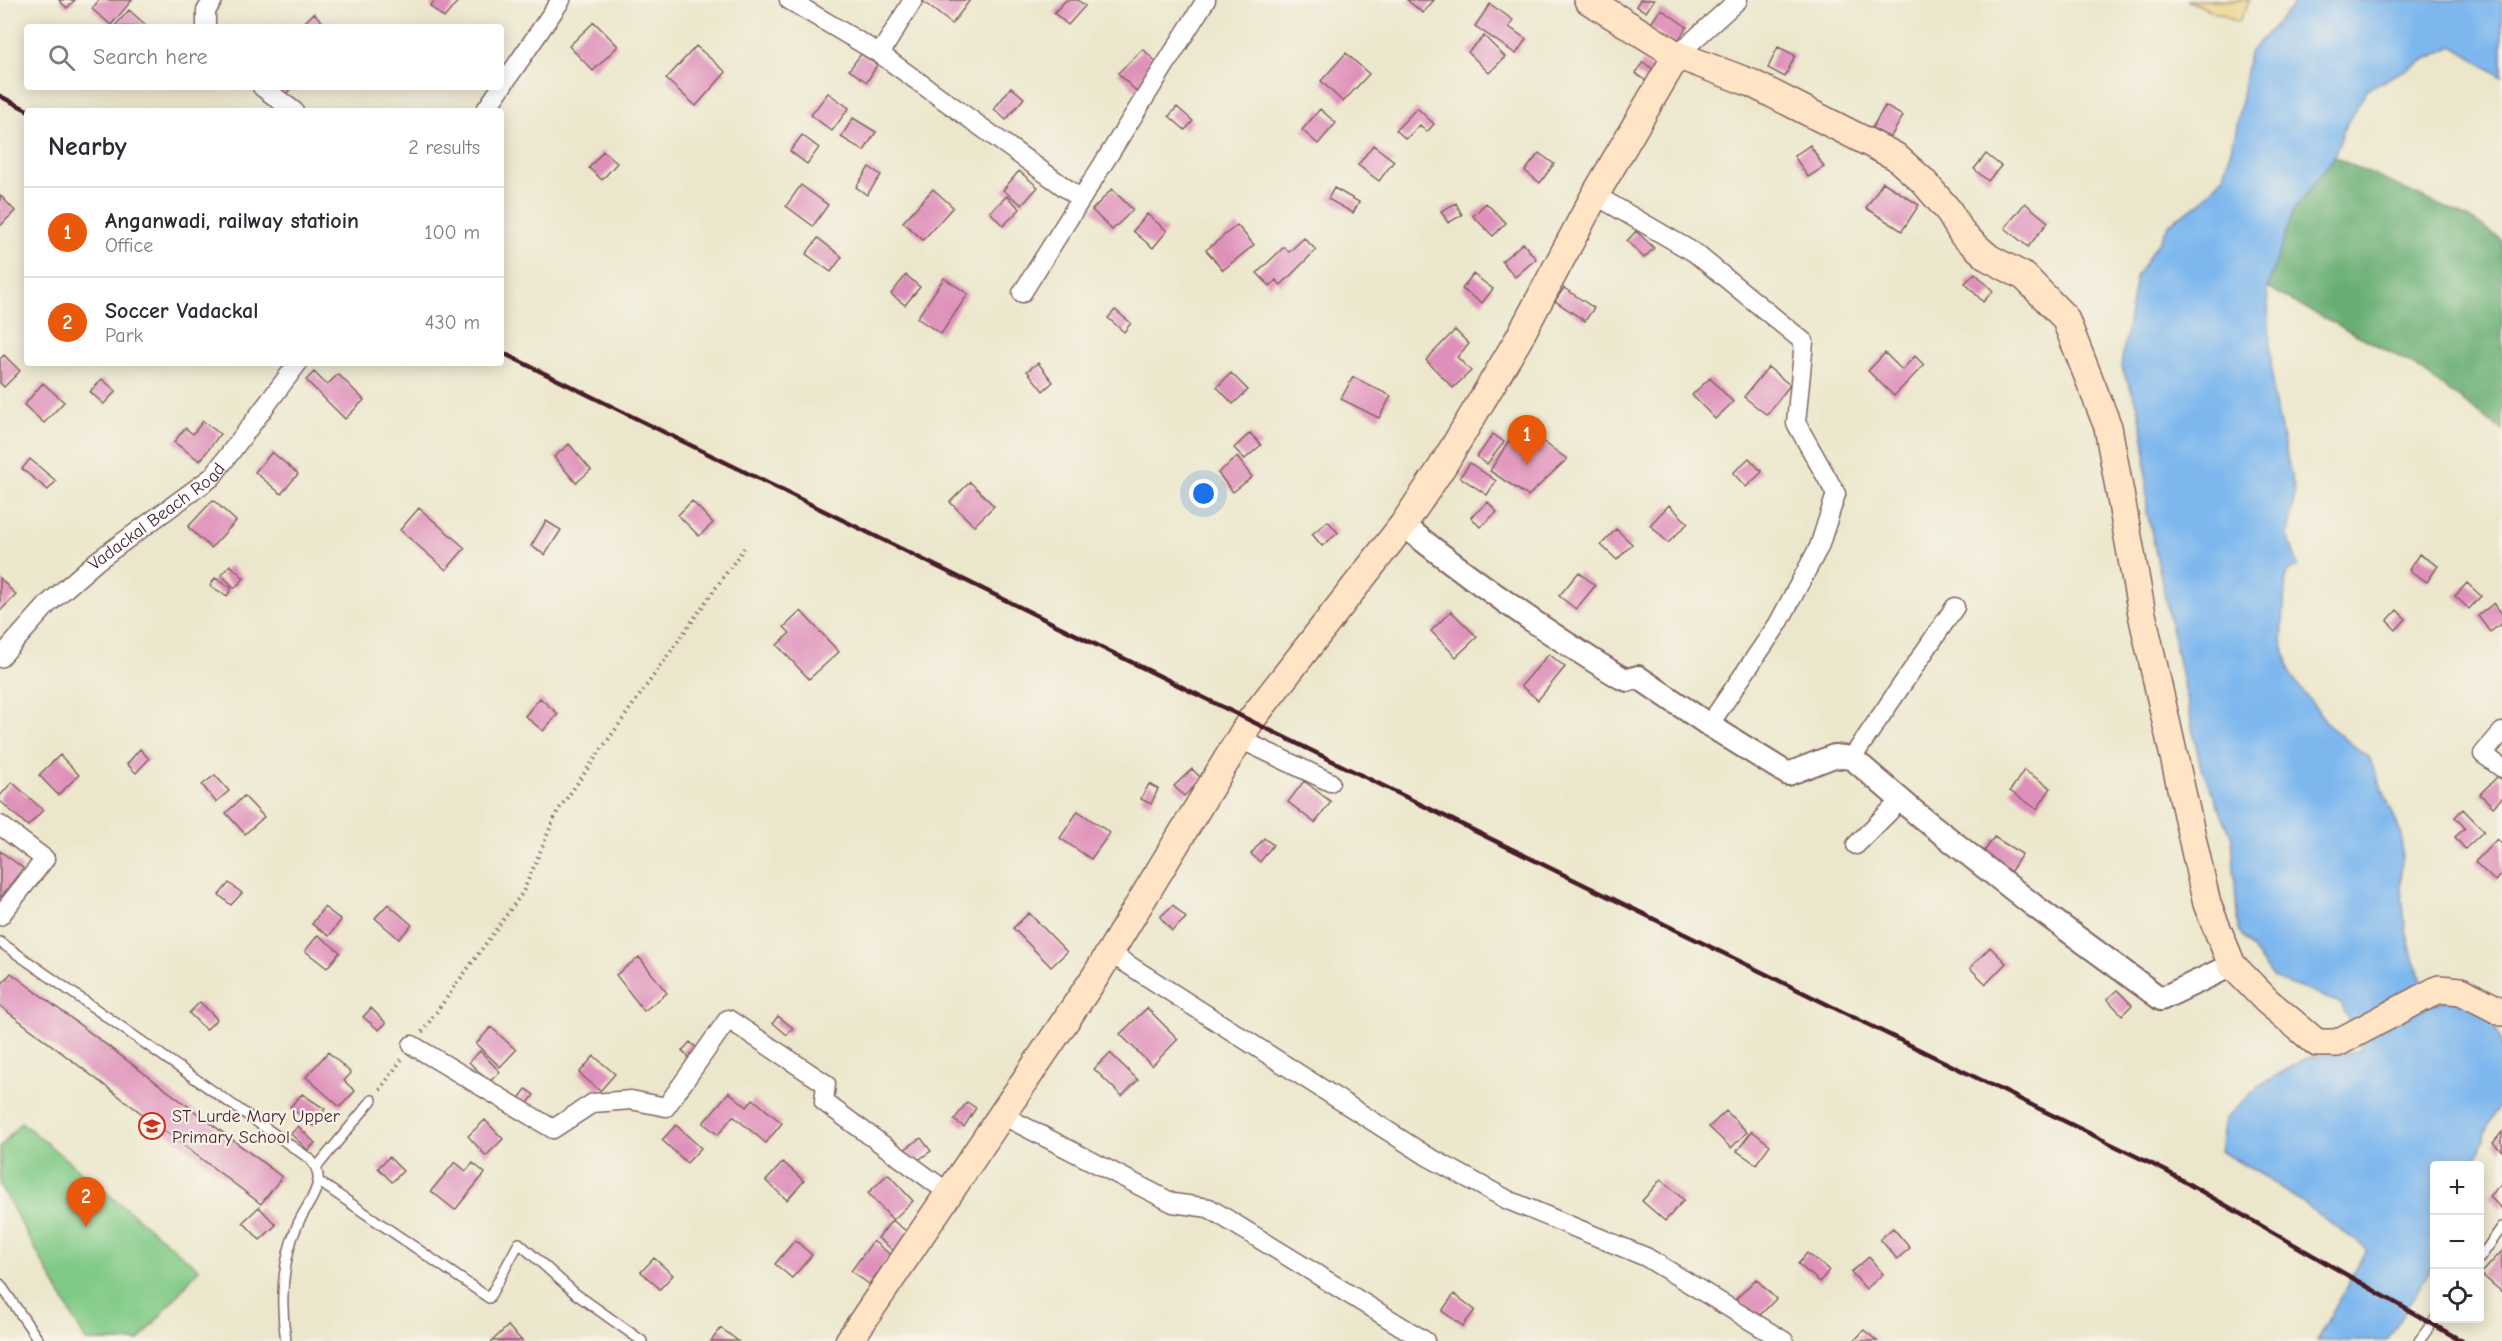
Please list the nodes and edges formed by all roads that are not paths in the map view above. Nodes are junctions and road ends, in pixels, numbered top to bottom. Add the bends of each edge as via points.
1 (213, 0) edge
2 (561, 0) edge
3 (789, 0) edge
4 (913, 0) edge
5 (1206, 0) edge
6 (1588, 0) edge
7 (1738, 0) edge
8 (206, 24) edge
9 (880, 54) junction
10 (1677, 55) junction
11 (504, 83) edge
12 (266, 90) edge
13 (499, 90) edge
14 (290, 108) edge
15 (487, 108) edge
16 (1595, 195) junction
17 (1081, 199) junction
18 (1022, 294) dead end
19 (296, 366) edge
20 (1403, 525) junction
21 (1954, 607) dead end
22 (0, 658) edge
23 (1709, 725) junction
24 (2502, 732) edge
25 (1240, 739) junction
26 (1852, 758) junction
27 (2502, 768) edge
28 (1330, 782) dead end
29 (1901, 800) junction
30 (0, 825) edge
31 (1856, 845) dead end
32 (0, 916) edge
33 (0, 942) edge
34 (1110, 953) junction
35 (2232, 965) junction
36 (2502, 1012) edge
37 (412, 1045) road end
38 (372, 1100) road end
39 (1002, 1114) junction
40 (316, 1168) junction
41 (318, 1181) junction
42 (950, 1194) junction
43 (2502, 1227) edge
44 (2484, 1252) edge
45 (0, 1284) edge
46 (2432, 1323) edge
47 (39, 1341) edge
48 (286, 1341) edge
49 (642, 1341) edge
50 (849, 1341) edge
51 (1425, 1341) edge
52 (1784, 1341) edge
53 (2419, 1341) edge

1 - 8 street via 206,11
2 - 11 street
3 - 9 street
4 - 9 street
5 - 17 street
6 - 10 main road
7 - 10 street
9 - 17 street
10 - 16 main road
10 - 35 main road via 1751,83 1895,156 1948,210 1963,235 1989,258 2025,277 2065,318 2108,427 2142,614 2182,796 2207,904
12 - 14 street
13 - 15 street
16 - 20 main road via 1518,340
16 - 23 street via 1695,253 1804,342 1796,423 1836,494 1819,547 1778,624
17 - 18 street
19 - 22 street, Vadackal Beach Road via 212,477 89,568 49,603
20 - 23 street via 1554,637 1620,677 1638,677
20 - 25 main road
21 - 26 street
23 - 26 street via 1788,774 1834,756
24 - 27 street via 2482,754
25 - 28 street
25 - 34 main road
26 - 29 street
29 - 31 street
29 - 35 street via 2033,905 2161,999
30 - 32 street via 45,859
33 - 40 lane via 310,1159
34 - 39 main road
34 - 52 street via 1427,1156 1508,1200 1646,1257
35 - 36 main road via 2317,1043 2337,1043 2439,989 2461,990
37 - 42 street via 553,1129 593,1103 631,1100 666,1107 728,1019 826,1084 824,1102
38 - 40 lane
39 - 42 main road
39 - 51 street via 1173,1203 1209,1208
40 - 41 lane
41 - 48 lane via 296,1228 285,1268
41 - 49 lane via 489,1298 519,1243 576,1294
42 - 50 main road
43 - 44 lane
45 - 47 lane
46 - 53 lane

